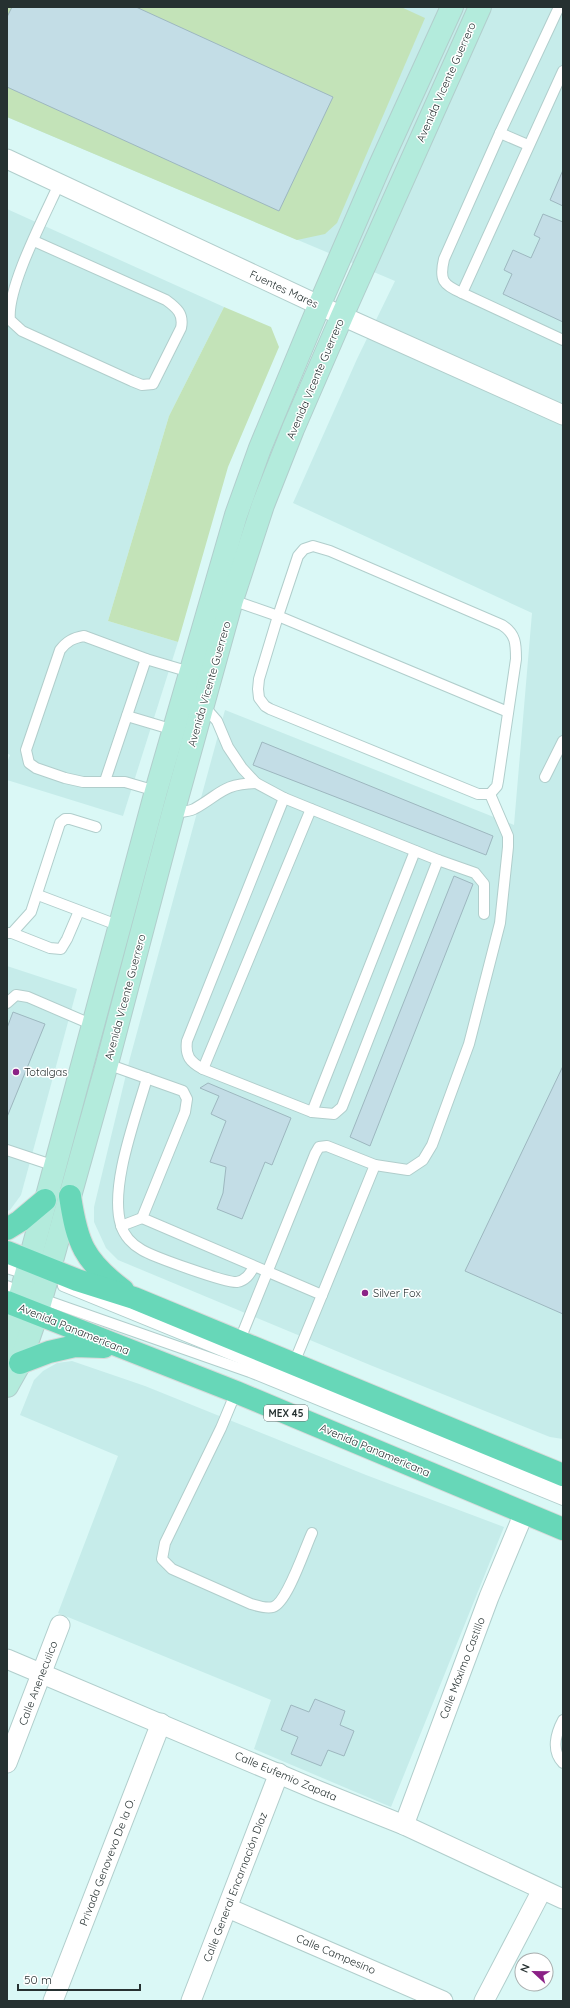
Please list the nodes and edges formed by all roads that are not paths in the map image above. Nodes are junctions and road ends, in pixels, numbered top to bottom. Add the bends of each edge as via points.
1 (452, 7) edge
2 (480, 7) edge
3 (559, 7) edge
4 (563, 71) edge
5 (500, 133) junction
6 (528, 145) junction
7 (7, 159) edge
8 (59, 184) junction
9 (34, 241) junction
10 (462, 293) junction
11 (320, 306) junction
12 (342, 316) junction
13 (563, 340) edge
14 (563, 415) edge
15 (232, 600) junction
16 (278, 616) junction
17 (146, 659) junction
18 (190, 672) junction
19 (203, 705) junction
20 (508, 712) junction
21 (127, 716) junction
22 (174, 730) junction
23 (563, 741) edge
24 (545, 777) dead end
25 (105, 781) junction
26 (256, 783) junction
27 (156, 791) junction
28 (490, 794) junction
29 (284, 798) junction
30 (311, 809) junction
31 (173, 813) junction
32 (96, 827) dead end
33 (415, 850) junction
34 (438, 860) junction
35 (38, 895) junction
36 (79, 911) junction
37 (484, 914) dead end
38 (120, 926) junction
39 (9, 933) edge
40 (7, 1003) edge
41 (93, 1025) junction
42 (107, 1064) junction
43 (203, 1069) junction
44 (147, 1078) junction
45 (312, 1112) junction
46 (7, 1150) edge
47 (375, 1165) junction
48 (55, 1166) junction
49 (70, 1196) junction
50 (45, 1200) junction
51 (142, 1218) junction
52 (121, 1226) junction
53 (7, 1229) edge
54 (7, 1252) edge
55 (254, 1267) junction
56 (266, 1272) junction
57 (26, 1287) edge
58 (322, 1295) junction
59 (134, 1298) junction
60 (239, 1342) junction
61 (120, 1347) junction
62 (14, 1359) edge
63 (294, 1364) junction
64 (7, 1386) edge
65 (236, 1392) junction
66 (563, 1475) edge
67 (563, 1490) edge
68 (563, 1500) edge
69 (524, 1513) junction
70 (563, 1529) edge
71 (312, 1533) dead end
72 (60, 1625) dead end
73 (7, 1659) edge
74 (41, 1672) junction
75 (563, 1720) edge
76 (161, 1723) junction
77 (7, 1763) edge
78 (563, 1763) edge
79 (279, 1773) junction
80 (404, 1825) junction
81 (542, 1890) junction
82 (563, 1899) edge
83 (228, 1908) junction
84 (53, 2001) edge
85 (191, 2001) edge
86 (443, 2001) edge
87 (484, 2001) edge

1 - 11 main road, Avenida Vicente Guerrero via 380,165
2 - 12 main road, Avenida Vicente Guerrero
3 - 5 lane
4 - 6 lane
5 - 6 lane
5 - 10 lane via 442,268 441,274 446,285
6 - 10 lane
7 - 8 street, Fuentes Mares
8 - 9 lane
8 - 11 street, Fuentes Mares
9 - 9 lane via 15,286 10,304 10,320 15,326 132,381 142,385 153,384 181,328 181,314 166,300
10 - 13 lane
11 - 12 street, Fuentes Mares
11 - 18 main road, Avenida Vicente Guerrero via 248,481
12 - 14 street, Fuentes Mares
12 - 15 main road, Avenida Vicente Guerrero via 276,472
15 - 16 lane
15 - 19 main road, Avenida Vicente Guerrero
16 - 20 lane
16 - 20 lane via 301,551 313,546 330,551 510,630 515,640 516,653
16 - 28 lane via 258,688 265,706 478,794
17 - 18 lane
17 - 21 lane
17 - 25 lane via 84,636 66,642 60,650 26,750 29,763 36,768 83,782
18 - 22 main road, Avenida Vicente Guerrero
19 - 26 lane via 217,721 228,747 242,768
19 - 31 main road, Avenida Vicente Guerrero
20 - 28 lane via 497,786
21 - 22 lane
21 - 25 lane
22 - 27 main road, Avenida Vicente Guerrero
23 - 24 lane
25 - 27 lane via 125,782
26 - 29 lane
26 - 31 lane via 238,783 193,810
27 - 38 main road, Avenida Vicente Guerrero
28 - 47 lane via 504,825 508,847 499,931 469,1044 432,1145 423,1160 408,1170
29 - 30 lane
29 - 43 lane via 188,1042 188,1058
30 - 33 lane
30 - 43 lane
31 - 42 main road, Avenida Vicente Guerrero
32 - 35 lane via 70,819 60,823
33 - 34 lane
33 - 45 lane
34 - 37 lane via 475,873 484,884
34 - 45 lane via 342,1107 334,1114
35 - 36 lane
35 - 39 lane via 31,912
36 - 38 lane
36 - 39 lane via 61,948 50,948
38 - 41 main road, Avenida Vicente Guerrero
40 - 41 lane via 16,995 28,997
41 - 48 main road, Avenida Vicente Guerrero
42 - 44 lane
42 - 49 main road, Avenida Vicente Guerrero
43 - 45 lane
44 - 51 lane via 183,1091 187,1099 185,1112
44 - 52 lane via 120,1177 118,1202
46 - 48 lane
47 - 56 lane via 327,1146 319,1147
47 - 58 lane
48 - 50 main road, Avenida Vicente Guerrero
49 - 57 main road, Avenida Vicente Guerrero
49 - 59 main road via 74,1226 88,1257 103,1275
50 - 53 main road
50 - 57 main road, Avenida Vicente Guerrero
51 - 52 lane
51 - 55 lane
52 - 55 lane via 129,1240 143,1250 221,1280 236,1282 247,1278
54 - 57 main road, Avenida Panamericana / MEX 45
55 - 56 lane
56 - 58 lane
56 - 60 lane
57 - 59 main road, Avenida Panamericana / MEX 45
57 - 61 main road, Avenida Panamericana / MEX 45
57 - 62 main road, Avenida Vicente Guerrero
57 - 67 lane
57 - 68 lane via 250,1372
58 - 63 lane
59 - 60 main road, Avenida Panamericana / MEX 45
60 - 63 main road, Avenida Panamericana / MEX 45
61 - 62 main road via 75,1346
61 - 65 main road, Avenida Panamericana / MEX 45
62 - 64 main road, Avenida Vicente Guerrero
63 - 66 main road, Avenida Panamericana / MEX 45
65 - 69 main road, Avenida Panamericana / MEX 45
65 - 71 lane via 165,1543 162,1559 172,1569 251,1604 273,1607 281,1602 287,1592
69 - 70 main road, Avenida Panamericana / MEX 45
69 - 80 street, Calle Máximo Castillo via 492,1590
72 - 74 street, Calle Anenecuilco
73 - 74 street, Calle Eufemio Zapata
74 - 76 street, Calle Eufemio Zapata
74 - 77 street, Calle Anenecuilco
75 - 78 lane via 557,1730 555,1750
76 - 79 street, Calle Eufemio Zapata
76 - 84 street, Privada Genovevo De la O.
79 - 80 street, Calle Eufemio Zapata
79 - 83 street, Calle General Encarnación Díaz
80 - 81 street, Calle Eufemio Zapata
81 - 82 street, Calle Eufemio Zapata
81 - 87 street
83 - 85 street, Calle General Encarnación Díaz
83 - 86 street, Calle Campesino

